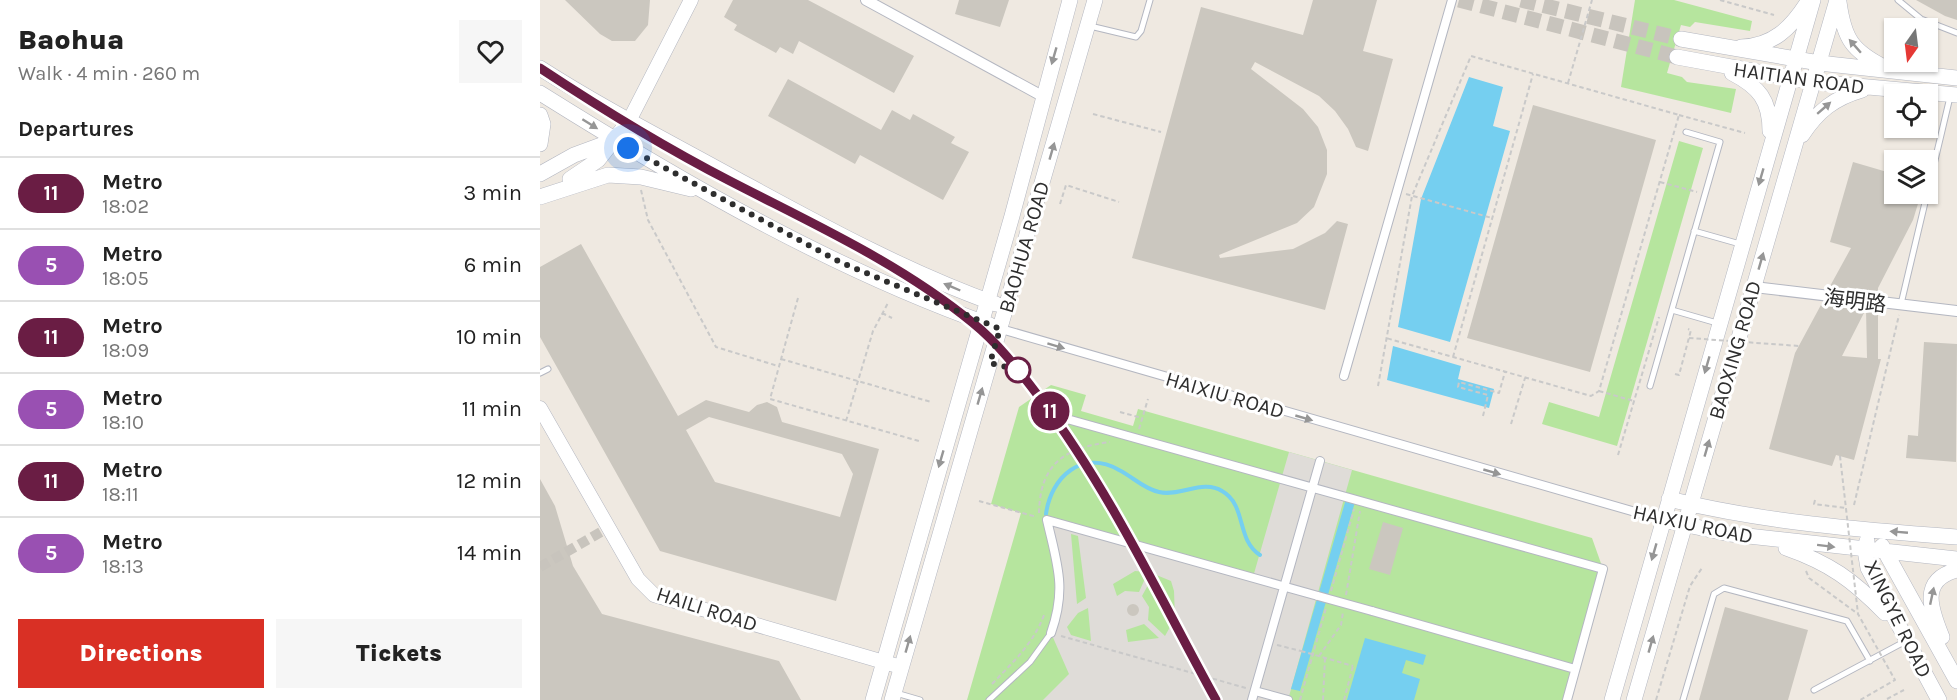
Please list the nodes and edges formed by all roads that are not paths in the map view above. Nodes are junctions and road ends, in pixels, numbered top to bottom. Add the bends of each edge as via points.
1 (691, 0) edge
2 (866, 0) edge
3 (1070, 0) edge
4 (1095, 0) edge
5 (1150, 0) edge
6 (1452, 0) edge
7 (1811, 0) edge
8 (1838, 0) edge
9 (1898, 0) edge
10 (1087, 25) junction
11 (1957, 33) edge
12 (1681, 39) tunnel mouth
13 (1722, 47) junction
14 (1677, 57) tunnel mouth
15 (1795, 60) junction
16 (1819, 63) junction
17 (1719, 66) junction
18 (540, 68) edge
19 (1897, 73) junction
20 (1790, 78) junction
21 (1957, 78) edge
22 (1813, 82) junction
23 (1870, 88) junction
24 (540, 93) edge
25 (1954, 95) edge
26 (1044, 97) junction
27 (540, 115) edge
28 (629, 121) junction
29 (1686, 132) dead end
30 (615, 140) junction
31 (540, 144) edge
32 (1771, 144) junction
33 (1794, 148) junction
34 (540, 174) edge
35 (710, 193) junction
36 (540, 197) edge
37 (798, 212) junction
38 (1694, 231) junction
39 (785, 233) junction
40 (1742, 245) junction
41 (1754, 287) junction
42 (987, 301) junction
43 (1901, 306) junction
44 (1007, 308) junction
45 (1671, 310) junction
46 (1957, 311) edge
47 (981, 322) junction
48 (1719, 324) junction
49 (1000, 329) junction
50 (548, 369) dead end
51 (540, 373) edge
52 (1344, 376) dead end
53 (1650, 386) dead end
54 (540, 408) edge
55 (1067, 418) dead end
56 (947, 436) junction
57 (967, 442) junction
58 (1320, 461) dead end
59 (1313, 488) junction
60 (1669, 499) junction
61 (1691, 504) junction
62 (1663, 520) junction
63 (1685, 525) junction
64 (1873, 530) junction
65 (1755, 537) junction
66 (1957, 537) edge
67 (1865, 550) junction
68 (1885, 552) junction
69 (1957, 559) edge
70 (1957, 570) edge
71 (1284, 586) junction
72 (1899, 627) junction
73 (1051, 633) joint
74 (1906, 641) junction
75 (1870, 661) junction
76 (883, 662) junction
77 (901, 667) junction
78 (1575, 669) junction
79 (1954, 676) edge
80 (1814, 690) dead end
81 (1255, 691) junction
82 (893, 696) edge
83 (873, 700) edge
84 (920, 700) edge
85 (989, 700) edge
86 (1252, 700) edge
87 (1288, 700) edge
88 (1567, 700) edge
89 (1612, 700) edge
90 (1634, 700) edge
91 (1683, 700) edge
92 (1939, 700) edge

1 - 28 street
2 - 26 street
3 -> 26 main road, BAOHUA ROAD
4 - 10 main road, BAOHUA ROAD
5 - 10 lane via 1142,31 1136,37
6 - 52 street
7 - 13 main road via 1776,38 1752,46
7 - 15 main road, BAOXING ROAD
8 - 16 main road, BAOXING ROAD
19 -> 8 main road via 1870,60 1850,43 1842,28
9 - 11 lane via 1921,19
44 -> 10 main road, BAOHUA ROAD
12 - 13 main road, HAITIAN ROAD
13 - 15 main road, HAITIAN ROAD
14 - 17 main road, HAITIAN ROAD
15 - 16 main road, HAITIAN ROAD
15 - 20 main road, BAOXING ROAD
16 - 19 main road, HAITIAN ROAD
16 - 22 main road, BAOXING ROAD
17 - 20 main road, HAITIAN ROAD
17 - 32 main road via 1748,81 1763,95 1770,117
18 - 28 main road
19 - 21 main road, HAITIAN ROAD
20 - 22 main road, HAITIAN ROAD
20 - 32 main road, BAOXING ROAD
22 - 23 main road, HAITIAN ROAD
22 - 33 main road, BAOXING ROAD
23 - 25 main road, HAITIAN ROAD
33 -> 23 main road via 1829,103
24 -> 30 main road, HAIXIU ROAD
25 - 43 lane
26 - 42 main road, BAOHUA ROAD
27 - 31 main road
28 - 30 main road
28 - 37 main road
29 - 38 lane via 1720,142
30 - 34 main road via 574,155
30 - 35 main road, HAIXIU ROAD
30 - 36 main road via 585,171
32 -> 40 main road, BAOXING ROAD
41 -> 33 main road, BAOXING ROAD
35 - 36 main road via 641,177 608,175
35 - 39 main road, HAIXIU ROAD
37 - 39 main road via 804,220 803,227 794,235
42 -> 37 main road via 904,266
38 - 40 lane
38 - 45 lane
39 - 47 main road, HAIXIU ROAD via 884,282
40 - 48 main road, BAOXING ROAD
41 - 43 street, 海明路
61 -> 41 main road, BAOXING ROAD
42 - 44 main road
42 - 47 main road, BAOHUA ROAD
43 - 46 street, 海明路
44 - 49 main road, BAOHUA ROAD
45 - 48 lane
45 - 53 lane
47 - 49 main road, HAIXIU ROAD
47 - 56 main road, BAOHUA ROAD
48 -> 60 main road, BAOXING ROAD
57 -> 49 main road, BAOHUA ROAD
49 -> 62 street, HAIXIU ROAD
50 - 51 lane
54 - 76 street, HAILI ROAD via 638,579 654,595
55 - 59 street
56 - 57 main road via 952,429 962,429
56 -> 76 main road, BAOHUA ROAD
77 -> 57 main road, BAOHUA ROAD
58 - 59 street
59 - 71 street
59 - 78 street via 1603,569
60 - 61 main road, HAIXIU ROAD
60 - 62 main road, BAOXING ROAD
61 - 63 main road, BAOXING ROAD
61 - 64 main road, HAIXIU ROAD via 1779,520
62 - 63 main road, HAIXIU ROAD
62 -> 89 main road, BAOXING ROAD
63 - 65 main road, HAIXIU ROAD
90 -> 63 main road, BAOXING ROAD
66 -> 64 main road, HAIXIU ROAD
64 - 67 main road, XINGYE ROAD
64 - 68 main road, XINGYE ROAD
65 -> 67 main road, HAIXIU ROAD
65 - 72 main road via 1837,570
67 - 68 main road, HAIXIU ROAD
67 - 72 main road, XINGYE ROAD via 1868,568
68 - 69 main road, HAIXIU ROAD
68 - 79 main road, XINGYE ROAD
79 -> 70 main road via 1930,597 1936,582
71 - 73 street via 1047,520 1061,582
71 - 78 street, bridge
71 - 81 street
72 - 74 main road, XINGYE ROAD
73 - 85 lane via 1030,663
74 - 75 lane
74 - 92 main road, XINGYE ROAD
75 - 80 lane
75 - 91 lane via 1847,621 1724,588 1714,594
76 - 77 street, HAILI ROAD
76 - 83 main road, BAOHUA ROAD
77 - 82 main road, BAOHUA ROAD
78 - 88 street
81 - 86 street
81 - 87 street
82 - 84 lane

